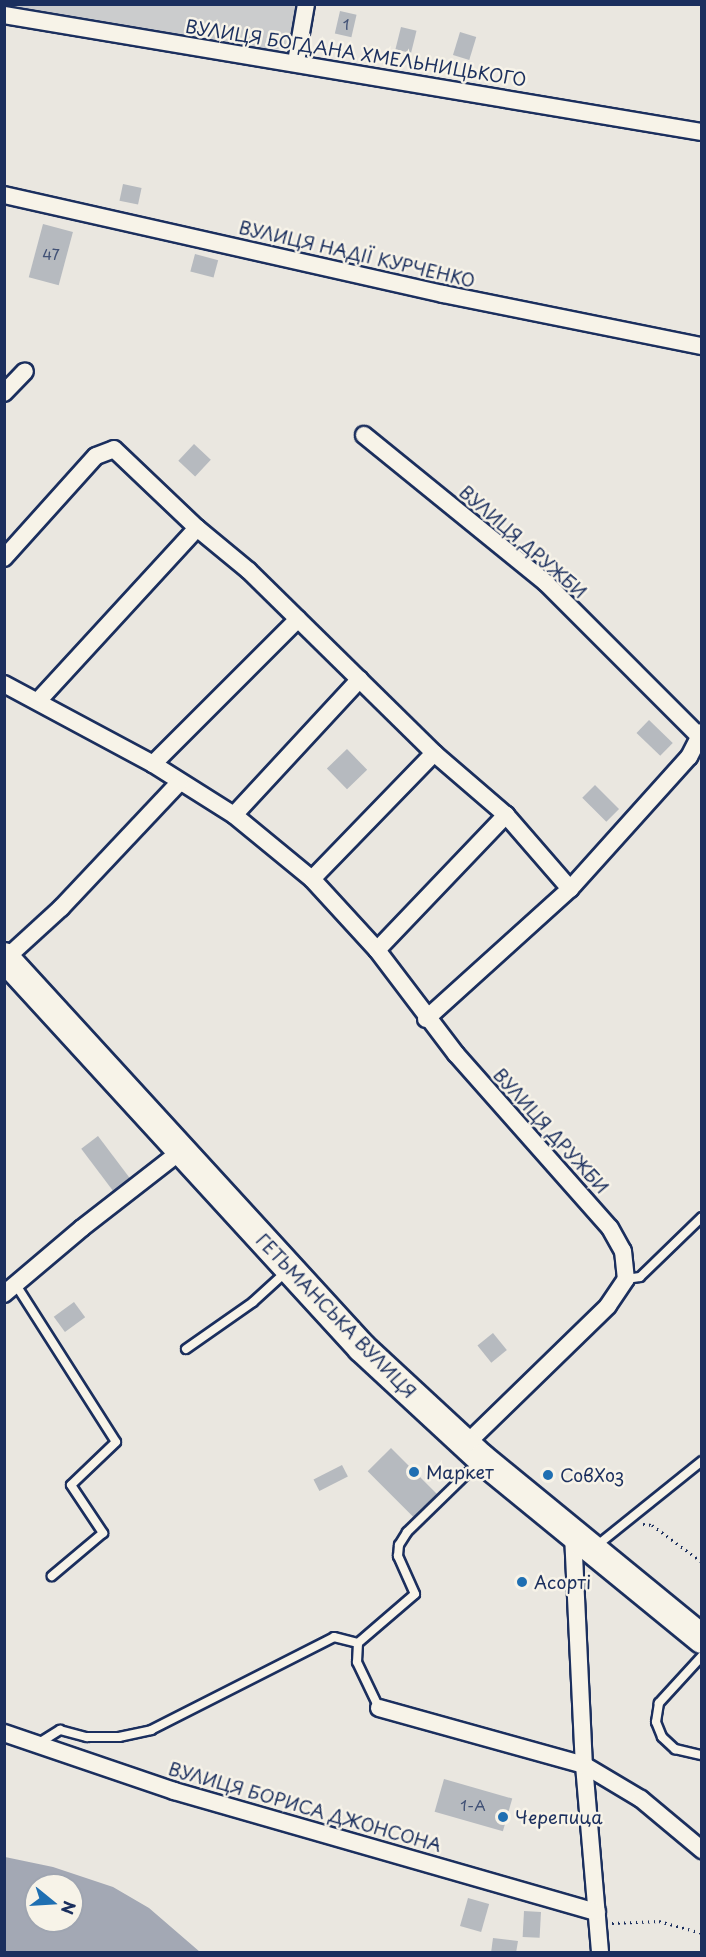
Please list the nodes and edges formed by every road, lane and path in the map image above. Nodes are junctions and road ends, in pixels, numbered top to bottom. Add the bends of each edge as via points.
1 (306, 4) edge
2 (4, 15) edge
3 (296, 62) junction
4 (702, 132) edge
5 (4, 195) edge
6 (702, 346) edge
7 (24, 371) dead end
8 (4, 393) edge
9 (364, 435) dead end
10 (197, 528) junction
11 (4, 558) edge
12 (298, 619) junction
13 (360, 679) junction
14 (4, 684) edge
15 (38, 701) junction
16 (701, 735) edge
17 (434, 753) junction
18 (153, 764) junction
19 (179, 783) junction
20 (234, 815) junction
21 (506, 815) junction
22 (312, 879) junction
23 (570, 889) junction
24 (377, 950) junction
25 (5, 959) edge
26 (426, 1019) junction
27 (181, 1151) junction
28 (702, 1217) edge
29 (290, 1269) junction
30 (626, 1279) junction
31 (10, 1290) edge
32 (186, 1349) dead end
33 (473, 1452) junction
34 (702, 1461) edge
35 (623, 1523) junction
36 (583, 1541) junction
37 (702, 1562) edge
38 (52, 1576) dead end
39 (702, 1639) edge
40 (358, 1643) junction
41 (702, 1656) edge
42 (379, 1708) joint
43 (4, 1733) edge
44 (37, 1744) junction
45 (702, 1755) edge
46 (584, 1765) junction
47 (702, 1850) edge
48 (597, 1918) junction
49 (702, 1933) edge
50 (600, 1953) edge

1 - 3 street
2 - 3 street, ВУЛИЦЯ БОГДАНА ХМЕЛЬНИЦЬКОГО
3 - 4 street, ВУЛИЦЯ БОГДАНА ХМЕЛЬНИЦЬКОГО
5 - 6 street, ВУЛИЦЯ НАДІЇ КУРЧЕНКО via 443,294
7 - 8 street
9 - 16 street, ВУЛИЦЯ ДРУЖБИ via 546,583
10 - 11 street via 114,449 96,456
10 - 12 street
10 - 15 street
12 - 13 street
12 - 18 street
13 - 17 street
13 - 20 street
14 - 15 street, ВУЛИЦЯ ДРУЖБИ
15 - 18 street, ВУЛИЦЯ ДРУЖБИ
16 - 23 street via 689,758
17 - 21 street
17 - 22 street
18 - 19 street, ВУЛИЦЯ ДРУЖБИ
19 - 20 street, ВУЛИЦЯ ДРУЖБИ
19 - 25 street via 61,908
20 - 22 street, ВУЛИЦЯ ДРУЖБИ
21 - 23 street
21 - 24 street
22 - 24 street, ВУЛИЦЯ ДРУЖБИ
23 - 26 street
24 - 26 street, ВУЛИЦЯ ДРУЖБИ
25 - 27 highway, ГЕТЬМАНСЬКА ВУЛИЦЯ
26 - 30 street, ВУЛИЦЯ ДРУЖБИ via 610,1228 623,1251
27 - 29 highway, ГЕТЬМАНСЬКА ВУЛИЦЯ
27 - 31 street
28 - 30 lane via 640,1277
29 - 32 lane via 253,1302
29 - 33 highway, ГЕТЬМАНСЬКА ВУЛИЦЯ via 362,1348
30 - 33 street via 608,1306
31 - 38 lane via 116,1442 71,1485 103,1533
33 - 36 highway, ГЕТЬМАНСЬКА ВУЛИЦЯ
33 - 40 lane via 399,1545 398,1556 415,1594
34 - 35 lane
35 - 36 lane
35 - 37 path via 652,1524
36 - 39 highway, ГЕТЬМАНСЬКА ВУЛИЦЯ
36 - 46 street
40 - 42 lane via 357,1662
40 - 44 lane via 334,1637 151,1730 119,1737 87,1737 60,1730
41 - 45 lane via 659,1703 656,1722 662,1737 675,1749
42 - 46 street
43 - 44 street, ВУЛИЦЯ БОРИСА ДЖОНСОНА
44 - 48 street, ВУЛИЦЯ БОРИСА ДЖОНСОНА via 174,1791
46 - 47 street via 641,1799
46 - 48 street
48 - 49 path via 659,1921
48 - 50 street

